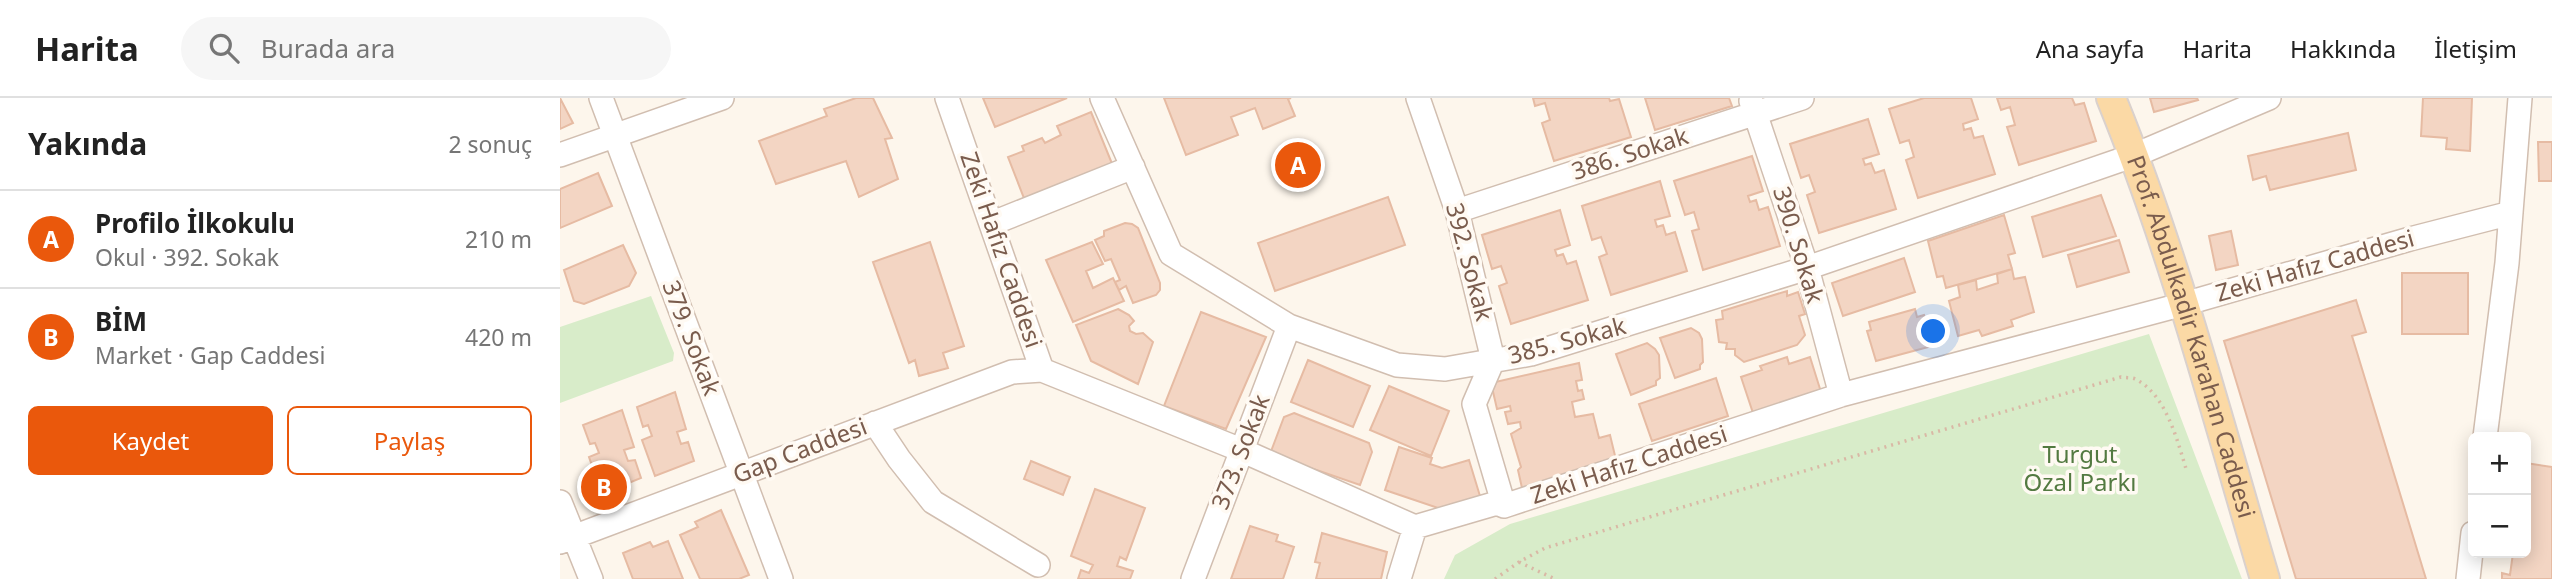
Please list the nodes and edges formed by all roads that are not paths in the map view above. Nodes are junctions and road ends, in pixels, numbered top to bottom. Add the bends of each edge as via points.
1 (601, 98) edge
2 (722, 98) edge
3 (947, 98) edge
4 (1102, 98) edge
5 (1418, 98) edge
6 (1802, 98) edge
7 (2111, 98) edge
8 (2269, 98) edge
9 (2519, 98) edge
10 (1753, 106) edge
11 (615, 136) junction
12 (560, 155) edge
13 (2135, 155) junction
14 (1133, 167) junction
15 (1457, 211) junction
16 (2511, 214) junction
17 (993, 223) junction
18 (1807, 268) junction
19 (2184, 304) junction
20 (1289, 326) junction
21 (1493, 360) junction
22 (1042, 370) junction
23 (1840, 395) junction
24 (875, 422) junction
25 (2486, 432) edge
26 (1241, 450) junction
27 (742, 473) junction
28 (560, 502) edge
29 (1504, 506) junction
30 (1415, 527) junction
31 (567, 539) edge
32 (2470, 558) edge
33 (1038, 565) dead end
34 (591, 579) edge
35 (781, 579) edge
36 (1193, 579) edge
37 (1399, 579) edge
38 (2265, 579) edge
39 (2468, 579) edge

1 - 11 street, 379. Sokak
2 - 11 street
3 - 17 street, Zeki Hafız Caddesi
4 - 14 street, 385. Sokak
5 - 15 street, 392. Sokak
6 - 10 street, 386. Sokak
7 - 13 main road, Prof. Abdulkadir Karahan Caddesi
8 - 13 street, 385. Sokak
9 - 16 street
10 - 15 street, 386. Sokak
10 - 18 street, 390. Sokak
11 - 12 street
11 - 27 street, 379. Sokak
13 - 18 street, 385. Sokak
13 - 19 main road, Prof. Abdulkadir Karahan Caddesi
14 - 17 street
14 - 20 street, 385. Sokak via 1171,254
15 - 21 street, 392. Sokak
16 - 19 street, Zeki Hafız Caddesi
16 - 25 street
17 - 22 street, Zeki Hafız Caddesi
18 - 21 street, 385. Sokak via 1531,354
18 - 23 street, 390. Sokak
19 - 23 street, Zeki Hafız Caddesi
19 - 38 main road, Prof. Abdulkadir Karahan Caddesi
20 - 21 street, 385. Sokak via 1397,365 1445,369
20 - 26 street, 373. Sokak
21 - 29 street via 1474,404
22 - 24 street, Gap Caddesi via 1012,372
22 - 26 street, Zeki Hafız Caddesi
23 - 29 street, Zeki Hafız Caddesi
24 - 27 street, Gap Caddesi
24 - 33 street via 933,502
26 - 30 street, Zeki Hafız Caddesi
26 - 36 street, 373. Sokak
27 - 31 street, Gap Caddesi
27 - 35 street, 379. Sokak
28 - 31 street
29 - 30 street, Zeki Hafız Caddesi via 1497,503
30 - 37 street
31 - 34 street
32 - 39 street

